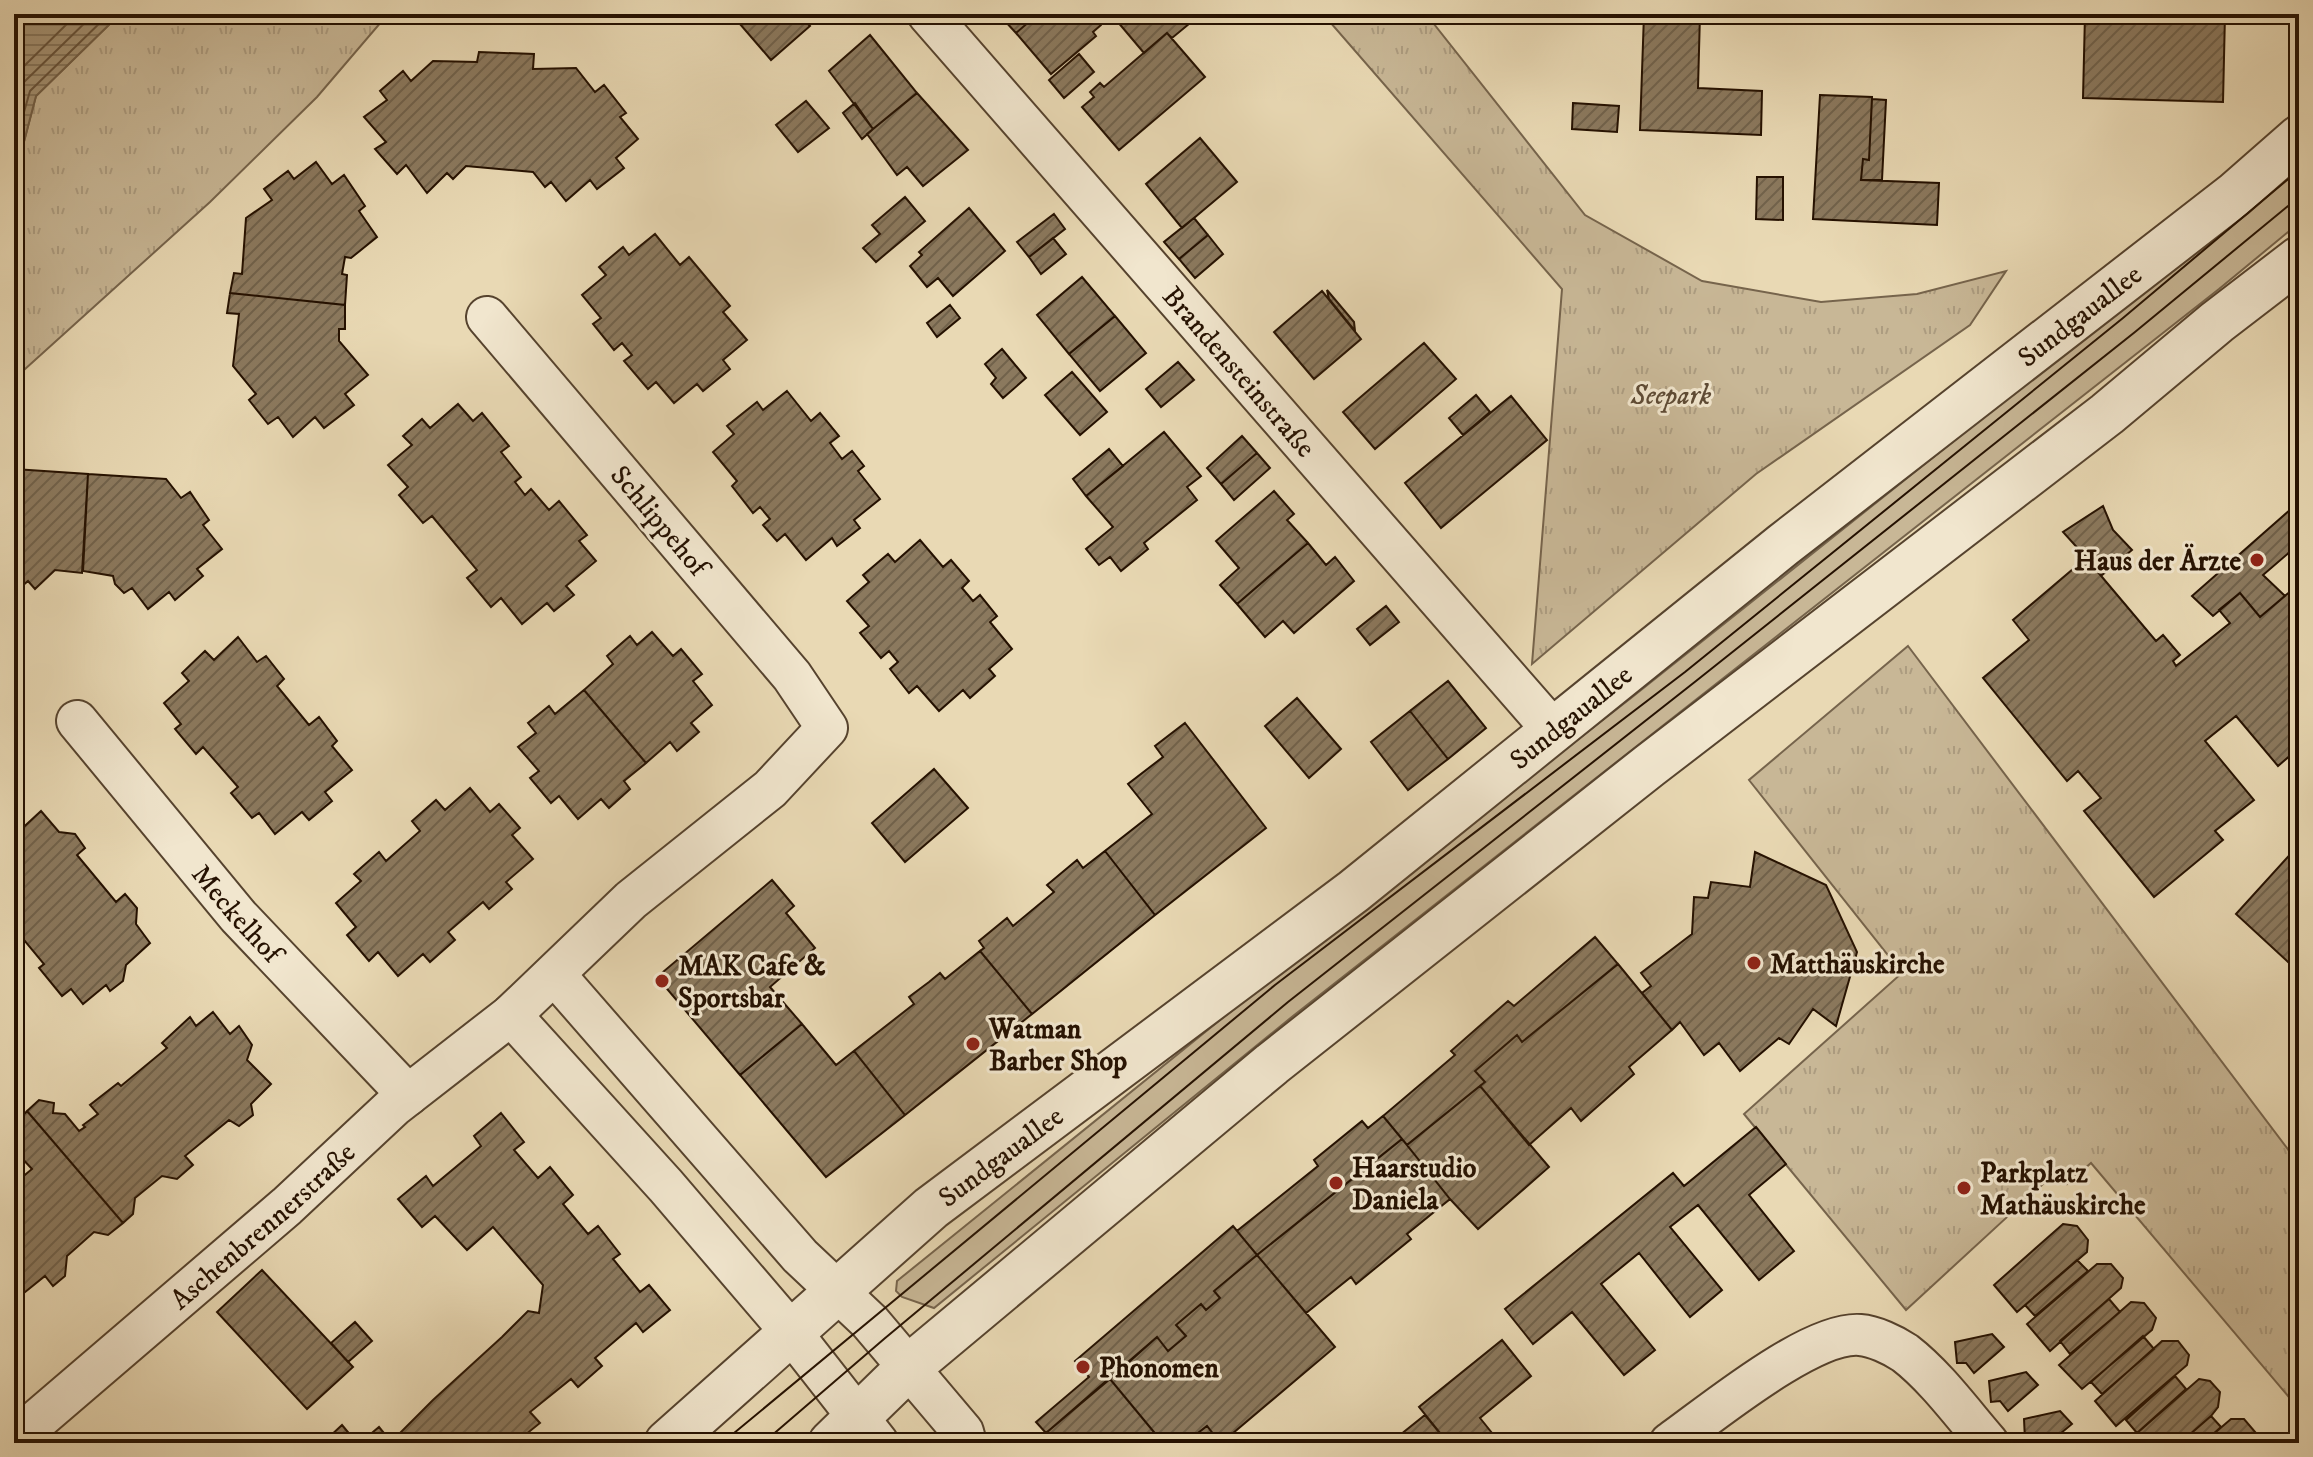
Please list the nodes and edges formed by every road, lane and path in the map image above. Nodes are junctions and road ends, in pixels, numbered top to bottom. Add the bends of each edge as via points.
1 (928, 14) edge
2 (2299, 138) edge
3 (2299, 259) edge
4 (487, 317) dead end
5 (77, 721) dead end
6 (827, 728) joint
7 (1552, 729) junction
8 (555, 975) junction
9 (511, 1015) junction
10 (408, 1095) junction
11 (838, 1291) junction
12 (791, 1332) junction
13 (909, 1367) junction
14 (856, 1435) edge
15 (964, 1438) edge
16 (14, 1440) edge
17 (667, 1443) edge
18 (1670, 1443) edge
19 (1988, 1443) edge

1 - 7 street, Brandensteinstraße
2 - 7 street, Sundgauallee via 2234,195
3 - 13 street via 1272,1064
4 - 6 street, Schlippehof via 792,676
5 - 10 street, Meckelhof via 238,916
6 - 8 street, Aschenbrennerstraße via 770,789 631,900
7 - 11 street, Sundgauallee via 1354,891 931,1208
8 - 9 street, Aschenbrennerstraße
8 - 11 street via 800,1256
9 - 10 street, Aschenbrennerstraße
9 - 12 street
10 - 16 street, Aschenbrennerstraße
11 - 12 street, Sundgauallee
11 - 13 street
12 - 14 street
12 - 17 street, Sundgauallee
13 - 14 street
13 - 15 street
18 - 19 street via 1788,1359 1835,1338 1859,1334 1904,1353

